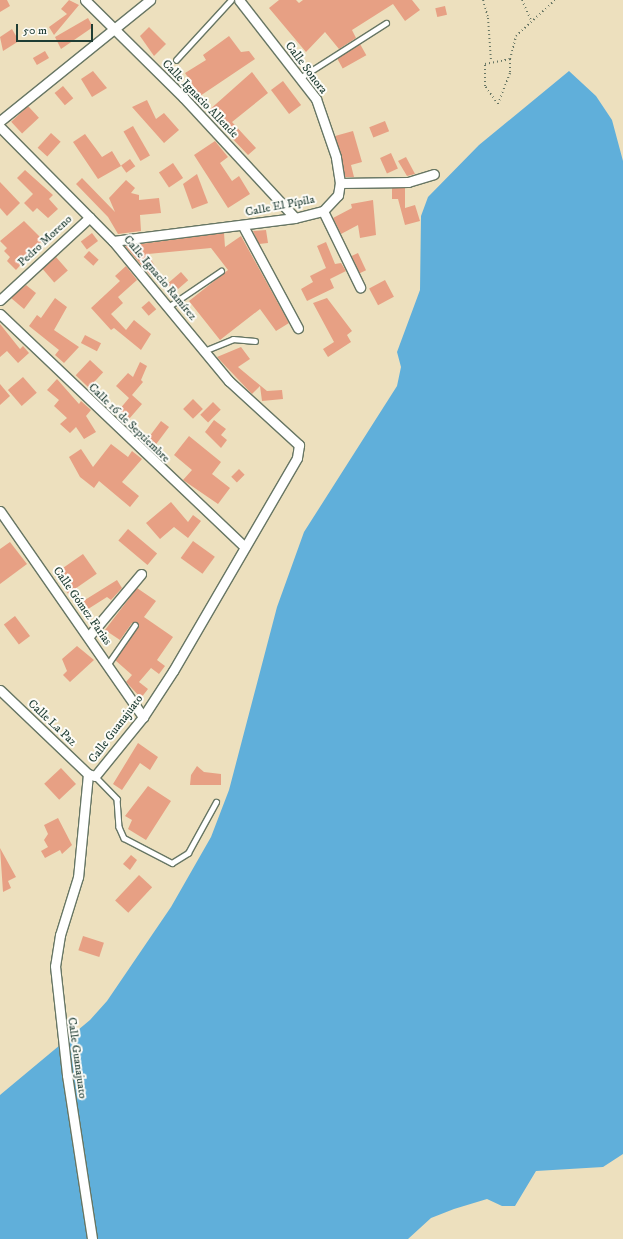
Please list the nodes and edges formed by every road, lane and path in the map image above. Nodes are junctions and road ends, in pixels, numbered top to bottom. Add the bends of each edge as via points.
1 (85, 0) edge
2 (150, 0) edge
3 (231, 0) edge
4 (239, 0) edge
5 (483, 0) edge
6 (522, 0) edge
7 (555, 0) edge
8 (531, 20) junction
9 (386, 23) dead end
10 (115, 30) junction
11 (510, 59) junction
12 (176, 60) dead end
13 (491, 61) junction
14 (300, 78) junction
15 (0, 121) edge
16 (0, 127) edge
17 (434, 174) dead end
18 (340, 183) junction
19 (323, 210) junction
20 (90, 216) junction
21 (295, 218) junction
22 (243, 226) junction
23 (113, 241) junction
24 (221, 272) dead end
25 (360, 287) dead end
26 (0, 300) edge
27 (168, 307) junction
28 (0, 314) edge
29 (298, 328) dead end
30 (255, 341) dead end
31 (204, 351) junction
32 (299, 445) joint
33 (2, 517) edge
34 (245, 547) junction
35 (141, 574) dead end
36 (135, 625) dead end
37 (89, 636) junction
38 (108, 664) junction
39 (0, 690) edge
40 (143, 717) junction
41 (92, 775) junction
42 (216, 802) dead end
43 (92, 1239) edge

1 - 10 street, Calle Ignacio Allende
2 - 10 street
3 - 12 lane
4 - 14 street, Calle Sonora
5 - 13 path via 488,18
6 - 8 path
7 - 8 path
8 - 11 path via 516,36
9 - 14 lane
10 - 15 street
10 - 21 street, Calle Ignacio Allende
11 - 13 path
11 - 13 path via 510,72 498,104 484,80 485,64
14 - 18 street, Calle Sonora via 323,115
16 - 20 street, Calle Ignacio Ramírez
17 - 18 street via 408,182
18 - 19 street, Calle El Pípila via 333,203
19 - 21 street, Calle El Pípila
19 - 25 street
20 - 23 street, Calle Ignacio Ramírez
20 - 26 street, Pedro Moreno
21 - 22 street, Calle El Pípila
22 - 23 street, Calle El Pípila
22 - 29 street
23 - 27 street, Calle Ignacio Ramírez
24 - 27 lane
27 - 31 street, Calle Ignacio Ramírez
28 - 34 street, Calle 16 de Septiembre
30 - 31 lane via 233,339
31 - 32 street, Calle Ignacio Ramírez via 244,397 296,438
32 - 34 street, Calle Guanajuato via 297,458
33 - 37 street, Calle Gómez Farias
34 - 40 street, Calle Guanajuato
35 - 37 street
36 - 38 lane
37 - 38 street, Calle Gómez Farias
38 - 40 street, Calle Gómez Farias
39 - 41 street, Calle La Paz
40 - 41 street, Calle Guanajuato
41 - 42 lane via 119,804 120,827 124,838 172,863 188,854
41 - 43 street, Calle Guanajuato via 78,877 60,936 55,966

